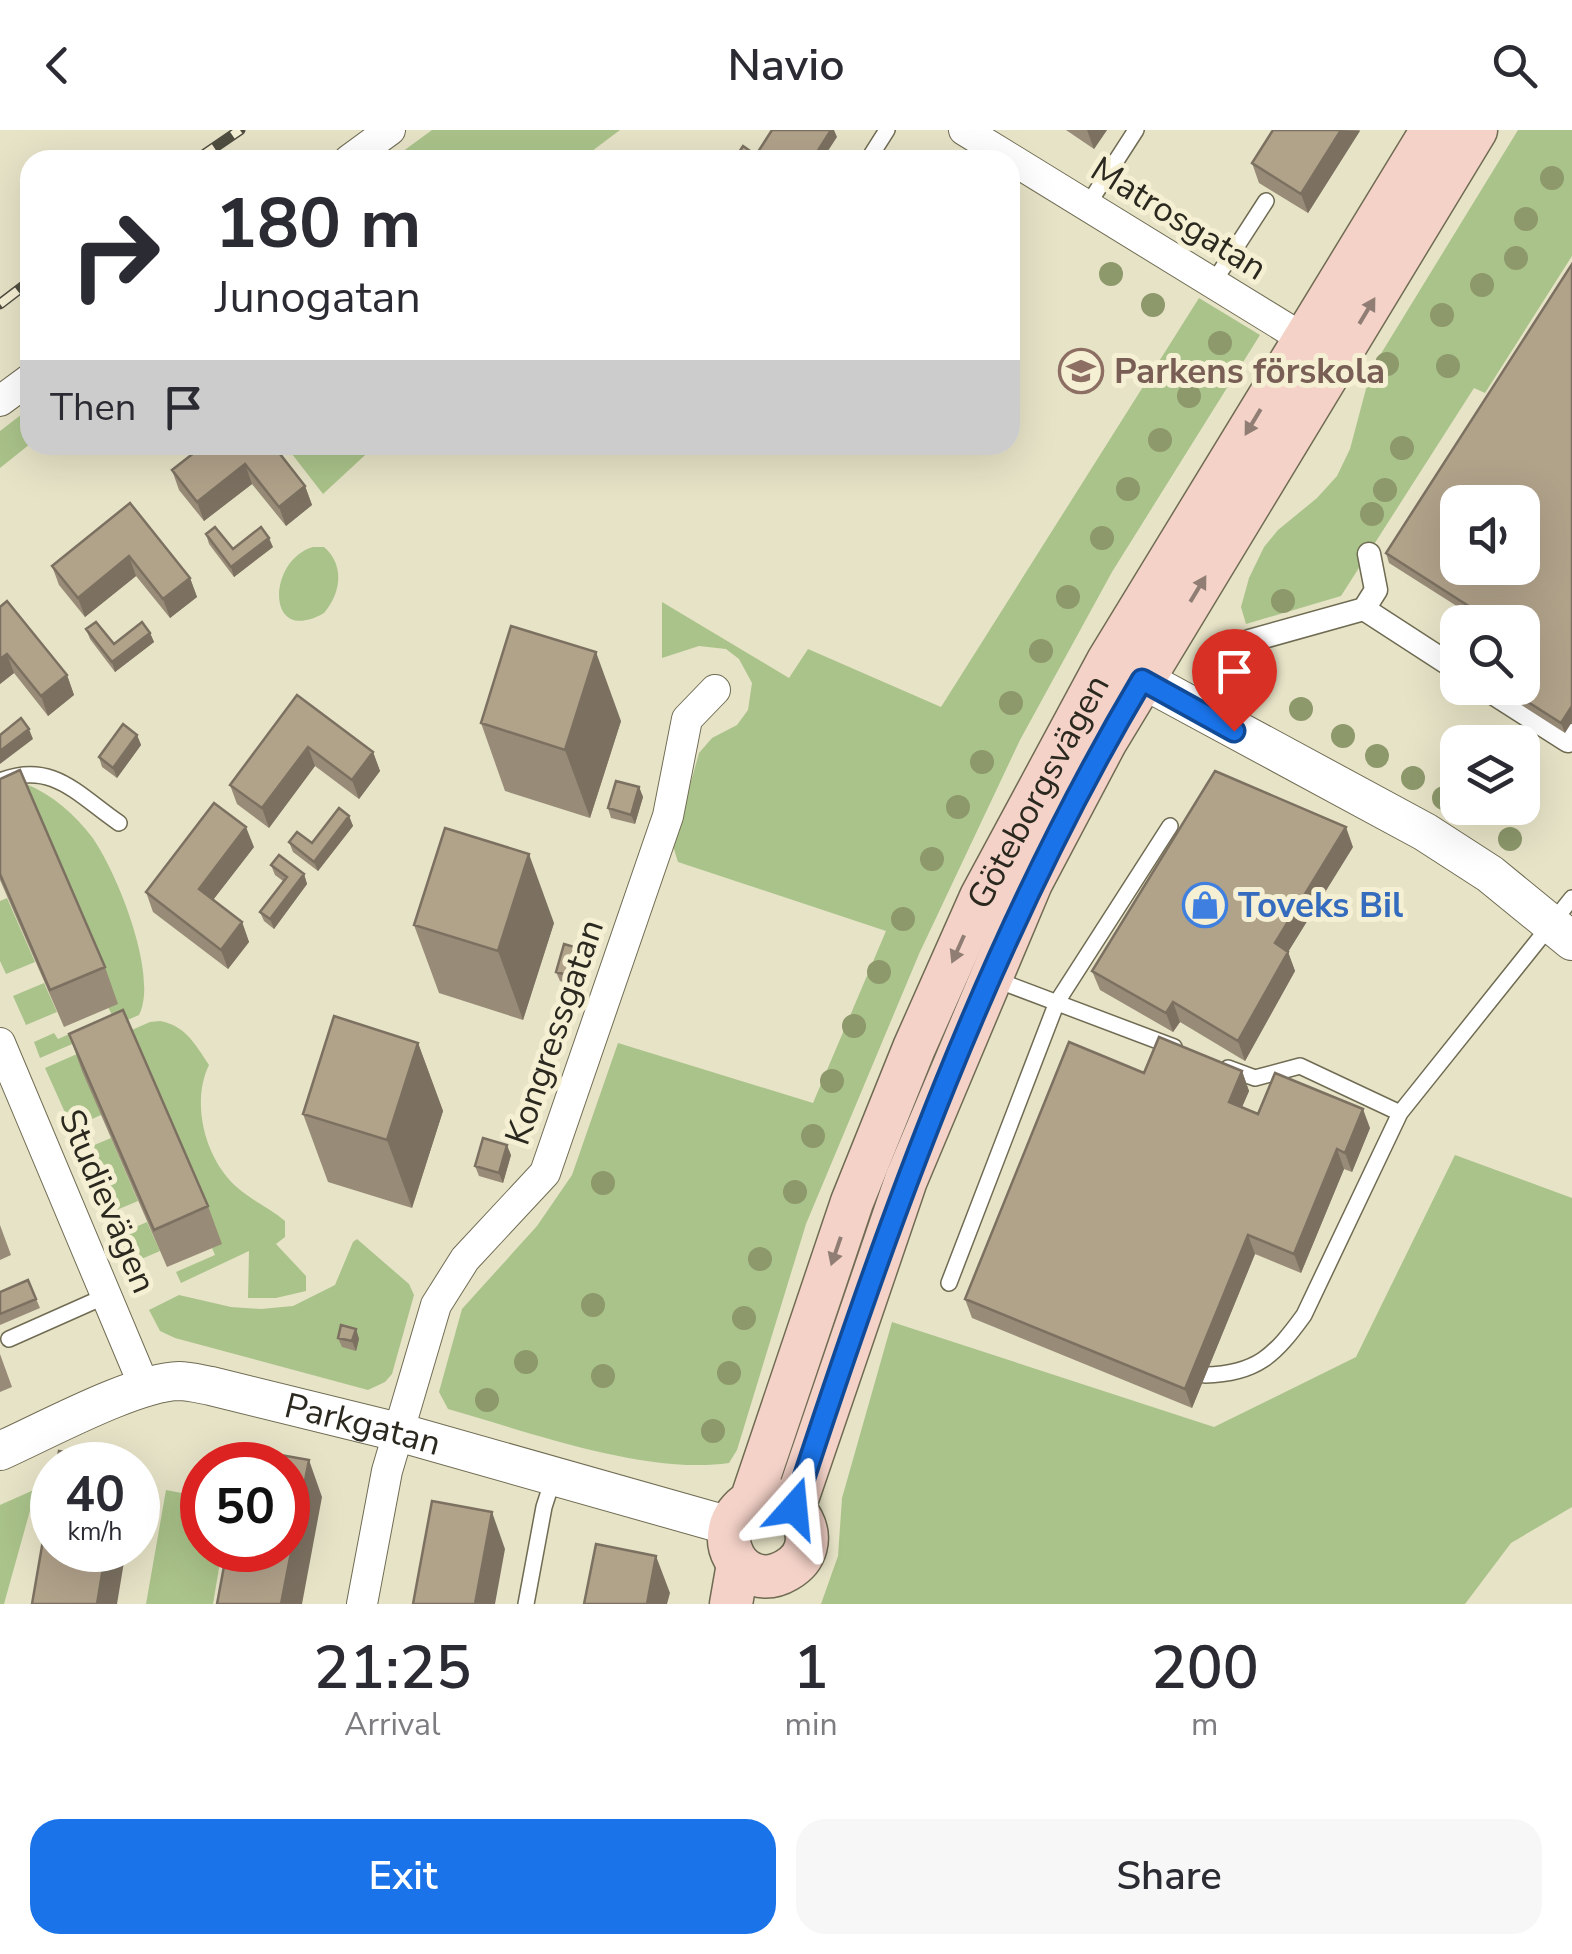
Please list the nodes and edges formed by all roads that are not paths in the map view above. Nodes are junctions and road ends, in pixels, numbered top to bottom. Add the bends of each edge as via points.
1 (390, 130) edge
2 (964, 130) edge
3 (1136, 130) edge
4 (1432, 130) edge
5 (1476, 130) edge
6 (1002, 140) edge
7 (363, 150) edge
8 (1020, 154) edge
9 (1266, 202) dead end
10 (1087, 206) junction
11 (1213, 283) junction
12 (1304, 339) junction
13 (1369, 554) dead end
14 (1364, 609) junction
15 (1249, 641) dead end
16 (1440, 658) edge
17 (1125, 670) junction
18 (715, 690) dead end
19 (1512, 705) edge
20 (1572, 735) edge
21 (0, 781) edge
22 (119, 823) dead end
23 (1170, 826) dead end
24 (1566, 920) edge
25 (990, 977) junction
26 (1057, 1002) junction
27 (0, 1043) edge
28 (1189, 1053) edge
29 (1206, 1059) edge
30 (1400, 1113) junction
31 (949, 1282) dead end
32 (108, 1295) junction
33 (9, 1339) dead end
34 (1206, 1376) dead end
35 (146, 1388) junction
36 (398, 1432) junction
37 (0, 1451) edge
38 (554, 1475) junction
39 (794, 1508) junction
40 (737, 1549) edge
41 (774, 1588) edge
42 (362, 1604) edge
43 (526, 1604) edge

1 - 7 street
2 - 6 street, Matrosgatan
3 - 10 lane
4 - 12 main road, Göteborgsvägen
17 -> 5 main road, Göteborgsvägen
8 - 10 street, Matrosgatan
9 - 11 lane
10 - 11 street, Matrosgatan
11 - 12 street, Matrosgatan
12 -> 17 main road, Göteborgsvägen
13 - 14 street via 1376,590
14 - 15 street
14 - 16 street
17 - 24 street via 1425,832
17 - 25 main road, Göteborgsvägen
17 -> 40 main road, Göteborgsvägen via 981,897 914,1048 852,1202
18 - 36 street, Kongressgatan via 687,719 668,816 545,1173 448,1281
19 - 20 street via 1568,741
21 - 22 lane via 45,774
23 - 26 lane
24 - 30 lane
25 - 26 lane
25 - 39 main road, Göteborgsvägen via 906,1180
26 - 28 lane
26 - 31 lane
27 - 32 street, Studievägen
29 - 30 lane via 1255,1078 1300,1066
30 - 34 lane via 1286,1340 1235,1374
32 - 33 lane
32 - 35 street, Studievägen
35 - 36 street, Parkgatan via 180,1381 211,1386
35 - 37 street, Parkgatan
36 - 38 street, Parkgatan
36 - 42 street, Kongressgatan
38 - 40 street, Parkgatan
38 - 43 lane
39 - 40 main road via 776,1498
39 - 41 main road, Göteborgsvägen via 806,1540 799,1560
40 - 41 main road, Göteborgsvägen

